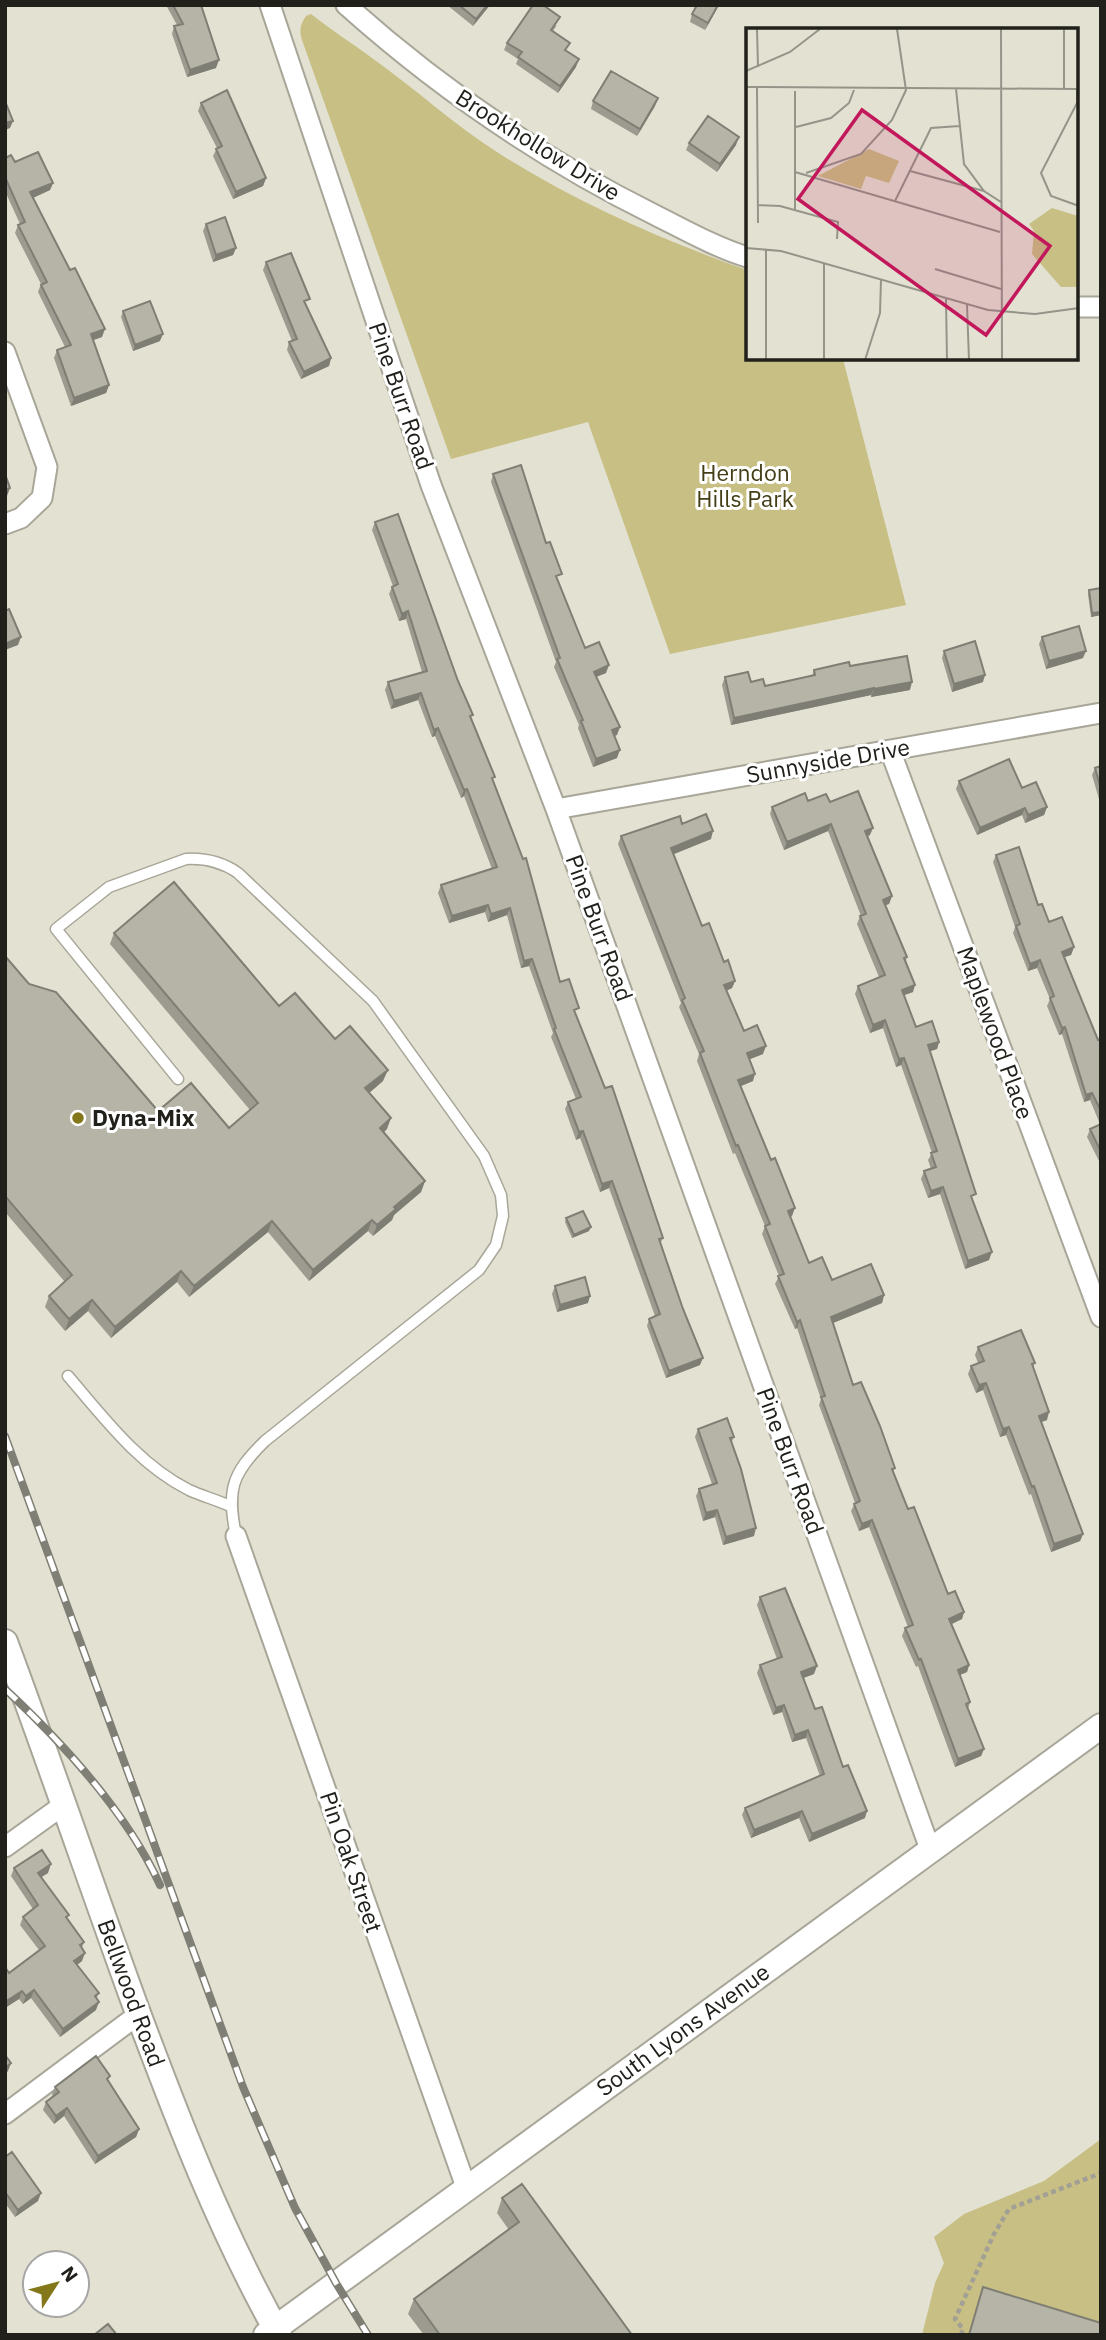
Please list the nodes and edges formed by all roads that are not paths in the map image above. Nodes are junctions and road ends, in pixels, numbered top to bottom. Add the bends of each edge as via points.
1 (270, 5) edge
2 (346, 5) edge
3 (746, 257) edge
4 (1078, 307) edge
5 (1101, 307) edge
6 (5, 352) edge
7 (5, 524) edge
8 (1101, 713) edge
9 (890, 750) junction
10 (556, 809) junction
11 (177, 1079) dead end
12 (1101, 1317) edge
13 (68, 1376) dead end
14 (230, 1506) junction
15 (236, 1536) joint
16 (5, 1642) edge
17 (1101, 1726) edge
18 (62, 1806) junction
19 (5, 1847) edge
20 (930, 1849) junction
21 (139, 2014) junction
22 (5, 2114) edge
23 (466, 2188) junction
24 (273, 2332) edge

1 - 10 street, Pine Burr Road via 431,485
2 - 3 street, Brookhollow Drive via 427,74 511,134 600,188
4 - 5 street
6 - 7 street via 47,467 42,498 20,518
8 - 9 street, Sunnyside Drive
9 - 10 street, Sunnyside Drive
9 - 12 street, Maplewood Place
10 - 20 street, Pine Burr Road
11 - 14 lane via 56,929 109,887 198,858 227,865 238,873 373,1001 484,1156 501,1195 501,1230 479,1270 246,1459 234,1481
13 - 14 lane via 147,1462 189,1490
14 - 15 lane
15 - 23 street, Pin Oak Street
16 - 18 street, Bellwood Road
17 - 20 street, South Lyons Avenue
18 - 19 street
18 - 21 street, Bellwood Road
20 - 23 street, South Lyons Avenue
21 - 22 street
21 - 24 street, Bellwood Road via 190,2150
23 - 24 street, South Lyons Avenue

